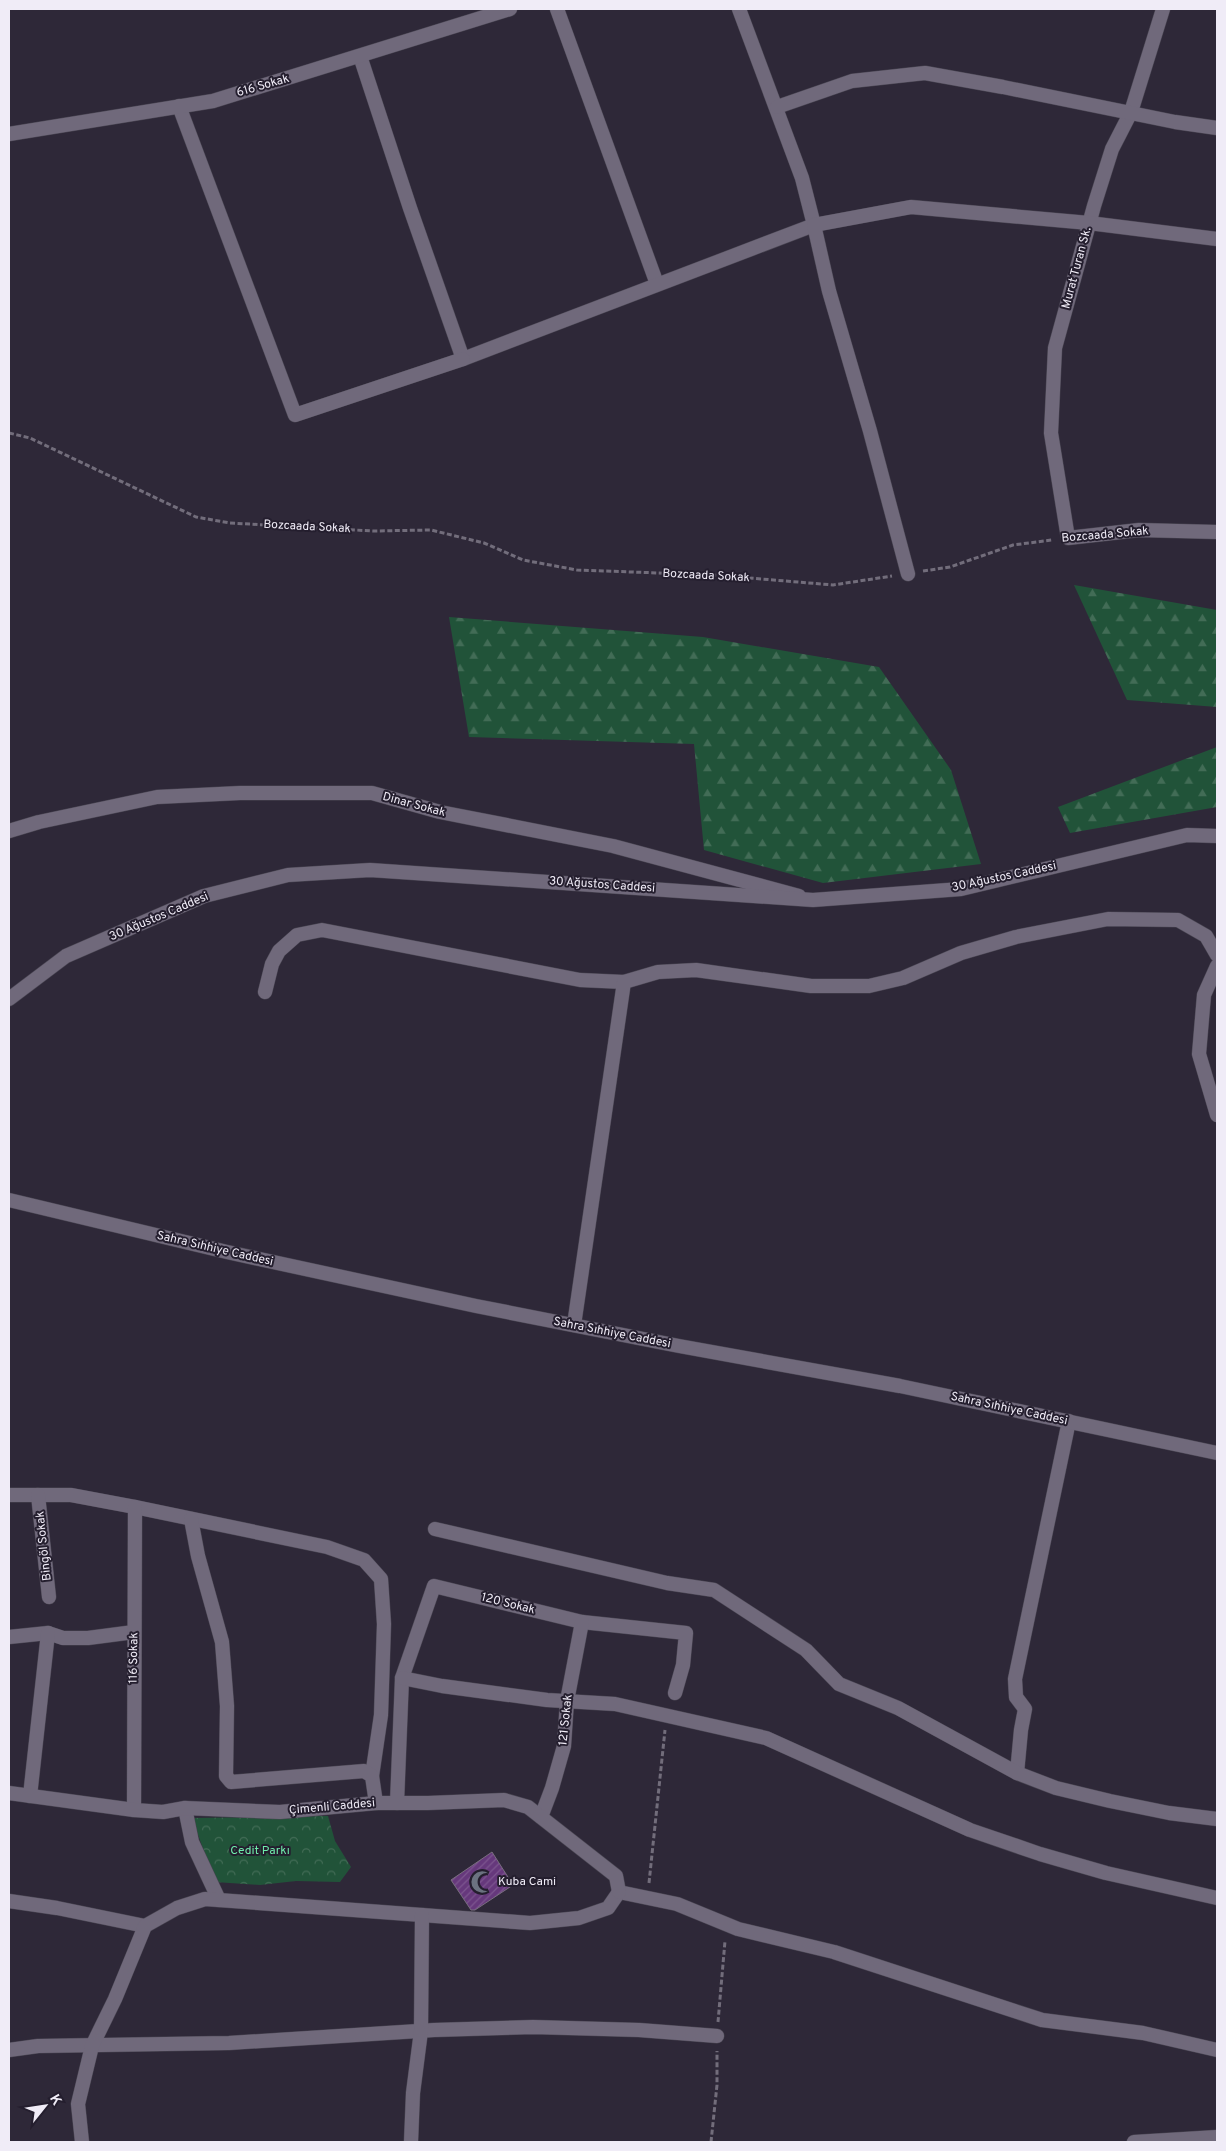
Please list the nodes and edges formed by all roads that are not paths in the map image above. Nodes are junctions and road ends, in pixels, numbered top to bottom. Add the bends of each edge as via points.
1 (510, 9) edge
2 (557, 9) edge
3 (740, 9) edge
4 (1164, 9) edge
5 (360, 56) junction
6 (179, 106) junction
7 (777, 107) junction
8 (1131, 112) junction
9 (1217, 128) edge
10 (9, 134) edge
11 (1089, 222) junction
12 (814, 226) junction
13 (1217, 239) edge
14 (657, 284) junction
15 (463, 358) junction
16 (1217, 532) edge
17 (1068, 538) joint
18 (908, 574) road end
19 (9, 831) edge
20 (1217, 836) edge
21 (813, 900) junction
22 (1217, 954) edge
23 (1217, 966) edge
24 (624, 982) junction
25 (265, 992) dead end
26 (9, 999) edge
27 (1217, 1115) edge
28 (9, 1200) edge
29 (574, 1325) junction
30 (1069, 1421) junction
31 (1217, 1453) edge
32 (9, 1495) edge
33 (38, 1495) junction
34 (134, 1507) junction
35 (191, 1519) junction
36 (435, 1529) dead end
37 (49, 1597) dead end
38 (582, 1622) junction
39 (134, 1632) junction
40 (48, 1633) junction
41 (9, 1637) edge
42 (402, 1678) junction
43 (675, 1693) dead end
44 (567, 1701) junction
45 (1017, 1774) junction
46 (372, 1776) junction
47 (9, 1793) edge
48 (30, 1796) junction
49 (376, 1803) junction
50 (397, 1803) junction
51 (185, 1808) junction
52 (134, 1810) junction
53 (541, 1817) junction
54 (1217, 1819) edge
55 (619, 1892) junction
56 (1217, 1898) edge
57 (219, 1900) junction
58 (9, 1901) edge
59 (422, 1915) junction
60 (145, 1926) junction
61 (421, 2031) junction
62 (716, 2036) road end
63 (92, 2046) junction
64 (9, 2050) edge
65 (1217, 2050) edge
66 (1217, 2138) edge
67 (82, 2142) edge
68 (411, 2142) edge
69 (1134, 2142) edge

1 - 5 street, 616 Sokak
2 - 14 street
3 - 7 street
4 - 8 street, Murat Turan Sk.
5 - 6 street, 616 Sokak via 213,101
5 - 15 street
6 - 10 street, 616 Sokak
6 - 15 street via 295,414
7 - 8 street via 852,81 926,73
7 - 12 street via 802,178
8 - 9 street
8 - 11 street, Murat Turan Sk. via 1112,149
11 - 12 street via 910,206
11 - 13 street
11 - 17 street, Murat Turan Sk. via 1055,348 1051,433
12 - 14 street
12 - 18 street
14 - 15 street
16 - 17 street, Bozcaada Sokak via 1139,530
19 - 21 street, Dinar Sokak via 157,797 372,794 440,812 613,846
20 - 21 street, 30 Ağustos Caddesi via 1187,835 961,889
21 - 26 street, 30 Ağustos Caddesi via 370,870 288,875 204,896 66,956
22 - 24 street via 1206,936 1178,920 1108,919 1016,937 961,954 903,978 869,986 811,986 696,970 658,972
23 - 27 street via 1204,995 1199,1054
24 - 25 street via 580,980 322,930 297,935 279,951
24 - 29 street
28 - 29 street, Sahra Sıhhiye Caddesi via 227,1252
29 - 30 street, Sahra Sıhhiye Caddesi
30 - 31 street, Sahra Sıhhiye Caddesi
30 - 45 street via 1015,1679 1016,1697 1026,1709
32 - 33 street
33 - 34 street via 71,1496
33 - 37 street, Bingöl Sokak
34 - 35 street
34 - 39 street, 116 Sokak
35 - 46 street via 327,1547 364,1560 381,1579 384,1624 381,1715
35 - 46 street via 222,1642 227,1706 226,1776 231,1782 364,1771
36 - 45 street via 667,1583 714,1590 806,1650 838,1684 898,1708
38 - 42 street, 120 Sokak via 434,1586
38 - 43 street, 120 Sokak via 686,1633 684,1665
38 - 44 street, 121 Sokak
39 - 40 street via 88,1638 64,1638
39 - 52 street, 116 Sokak
40 - 41 street
40 - 48 street
42 - 44 street
42 - 50 street
44 - 53 street, 121 Sokak via 564,1746
44 - 56 street via 615,1704 766,1738 970,1830 1106,1873
45 - 54 street via 1056,1788 1110,1801
46 - 49 street
47 - 48 street, Çimenli Caddesi
48 - 52 street, Çimenli Caddesi
49 - 50 street, Çimenli Caddesi
49 - 51 street, Çimenli Caddesi via 280,1812
50 - 53 street, Çimenli Caddesi via 504,1800 528,1807
51 - 52 street, Çimenli Caddesi via 163,1812
51 - 57 street via 192,1842
53 - 55 street, Çimenli Caddesi via 616,1876
55 - 59 street via 608,1908 579,1918 530,1923
55 - 65 street via 677,1904 757,1935 834,1952 1042,2020 1143,2033
57 - 59 street
57 - 60 street via 205,1899 177,1908
58 - 60 street
59 - 61 street
60 - 63 street
61 - 62 street via 533,2027
61 - 63 street via 229,2043
61 - 68 street
63 - 64 street via 38,2046
63 - 67 street via 78,2104
66 - 69 street

